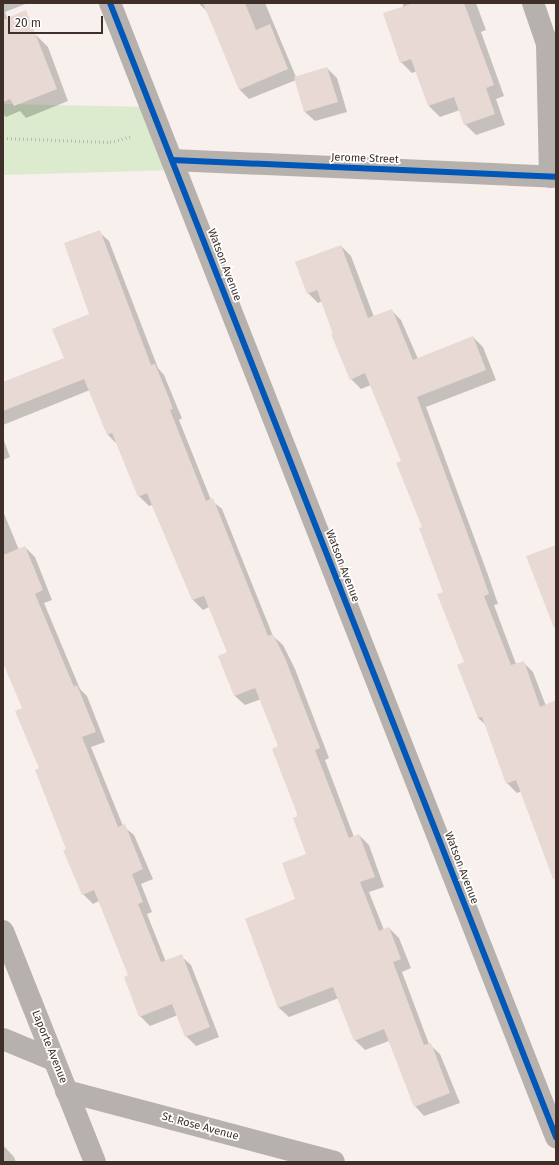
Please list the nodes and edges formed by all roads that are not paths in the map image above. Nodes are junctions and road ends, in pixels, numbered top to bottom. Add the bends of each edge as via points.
1 (110, 3) edge
2 (533, 3) edge
3 (172, 160) junction
4 (553, 177) edge
5 (3, 931) edge
6 (3, 1039) edge
7 (54, 1060) junction
8 (66, 1091) junction
9 (556, 1137) edge
10 (95, 1162) edge
11 (334, 1162) edge

1 - 3 street, Watson Avenue
2 - 4 street via 547,44
3 - 4 street, Jerome Street
3 - 9 street, Watson Avenue
5 - 7 street, Laporte Avenue
6 - 7 street
7 - 8 street, Laporte Avenue
8 - 10 street, Laporte Avenue
8 - 11 street, St. Rose Avenue

